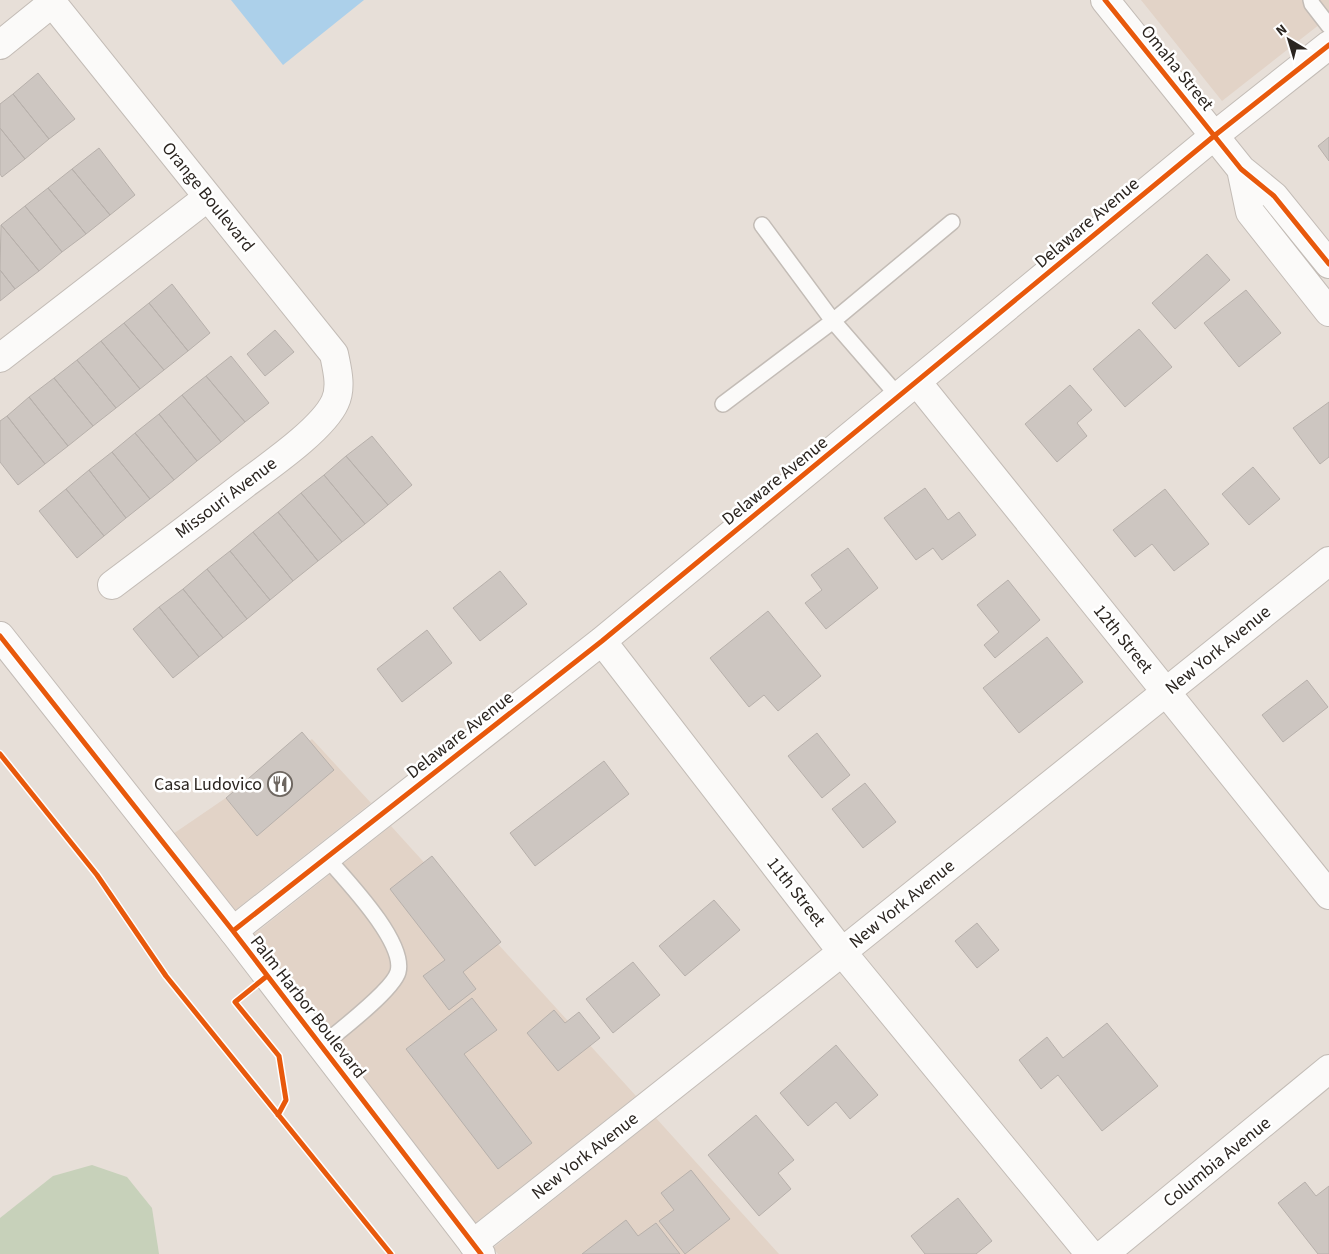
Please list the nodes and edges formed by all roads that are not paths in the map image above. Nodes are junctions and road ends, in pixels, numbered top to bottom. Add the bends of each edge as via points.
1 (1105, 0) edge
2 (1311, 0) edge
3 (51, 2) edge
4 (1329, 26) edge
5 (0, 45) edge
6 (1329, 46) edge
7 (1214, 136) junction
8 (1241, 169) junction
9 (208, 197) junction
10 (952, 222) dead end
11 (762, 225) dead end
12 (1329, 264) edge
13 (1329, 312) edge
14 (833, 321) junction
15 (0, 358) edge
16 (908, 390) junction
17 (334, 404) joint
18 (723, 404) dead end
19 (1329, 561) edge
20 (112, 586) dead end
21 (0, 636) edge
22 (602, 641) junction
23 (1166, 692) junction
24 (327, 858) junction
25 (1329, 895) edge
26 (232, 931) junction
27 (842, 952) junction
28 (321, 1046) junction
29 (1329, 1069) edge
30 (477, 1249) edge
31 (1090, 1254) edge
32 (1104, 1254) edge

1 - 7 street, Omaha Street
2 - 4 lane
3 - 5 street
3 - 9 street, Orange Boulevard
6 - 7 street, Delaware Avenue
7 - 8 street, Omaha Street
7 - 16 street, Delaware Avenue
8 - 12 street, Omaha Street via 1274,196
8 - 13 street, Omaha Street via 1250,212
9 - 15 street
9 - 17 street, Orange Boulevard via 334,354 338,393
10 - 14 lane
11 - 14 lane
14 - 16 lane
14 - 18 lane
16 - 22 street, Delaware Avenue
16 - 23 street, 12th Street
17 - 20 street, Missouri Avenue via 322,421 291,449
19 - 23 street, New York Avenue
21 - 26 street, Palm Harbor Boulevard
22 - 24 street, Delaware Avenue
22 - 27 street, 11th Street
23 - 25 street, 12th Street
23 - 27 street, New York Avenue
24 - 26 street, Delaware Avenue
24 - 28 lane via 390,938 399,959 398,974 385,990
26 - 28 street, Palm Harbor Boulevard
27 - 30 street, New York Avenue
27 - 31 street, 11th Street
28 - 30 street, Palm Harbor Boulevard
29 - 32 street, Columbia Avenue

